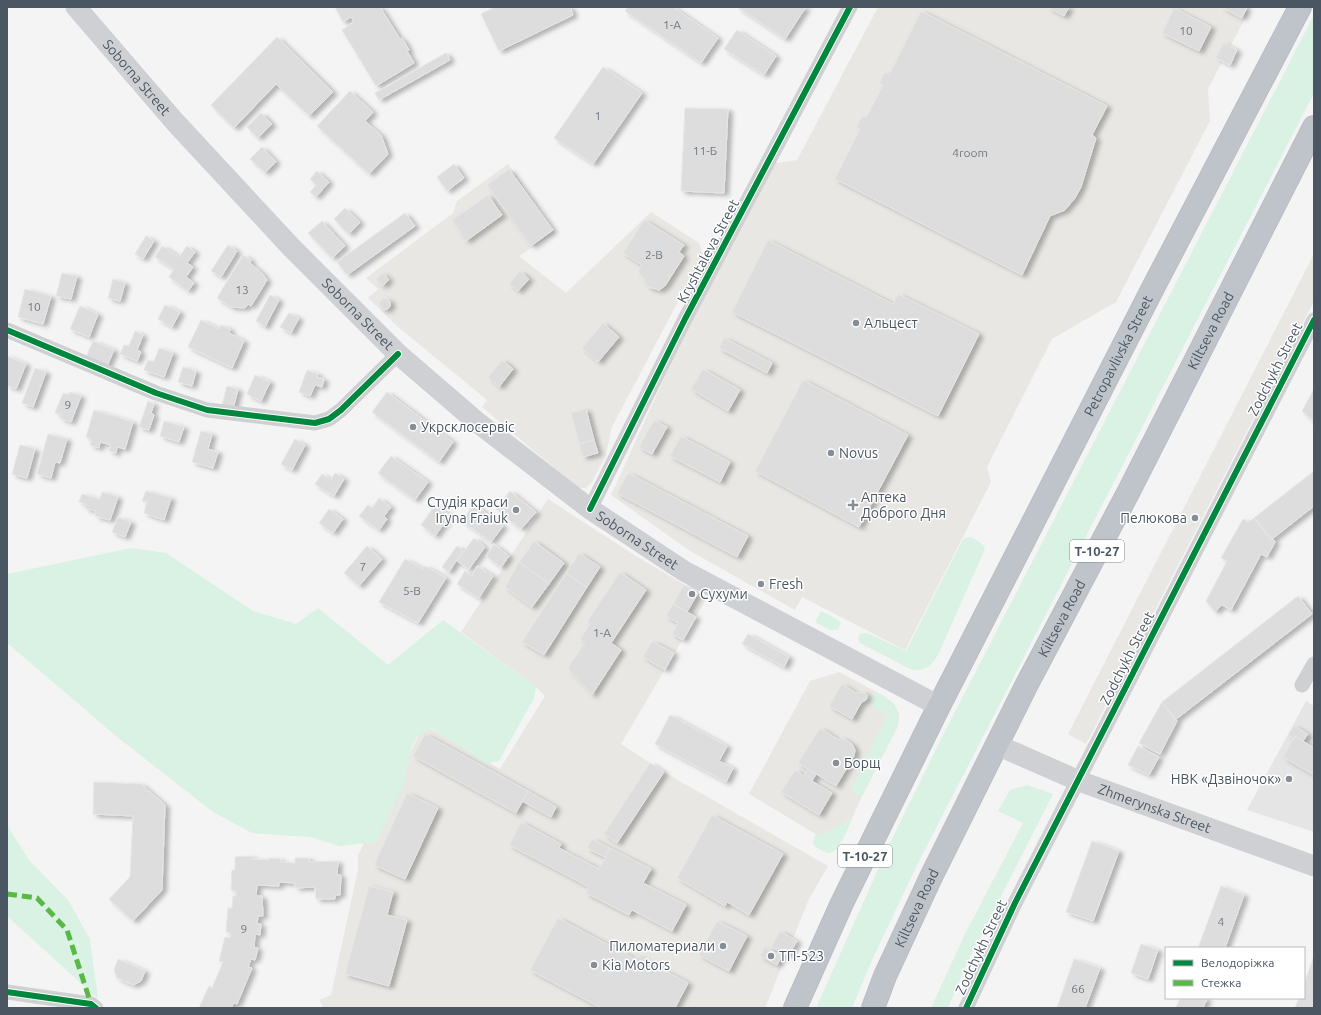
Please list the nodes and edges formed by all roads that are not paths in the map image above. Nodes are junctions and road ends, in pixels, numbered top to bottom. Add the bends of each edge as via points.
1 (76, 7) edge
2 (850, 7) edge
3 (1300, 7) edge
4 (1314, 127) edge
5 (1314, 320) edge
6 (7, 330) edge
7 (398, 354) junction
8 (590, 509) junction
9 (1314, 664) edge
10 (1302, 685) dead end
11 (939, 706) junction
12 (997, 745) junction
13 (1079, 781) junction
14 (1314, 866) edge
15 (7, 992) edge
16 (96, 1008) edge
17 (795, 1008) edge
18 (873, 1008) edge
19 (966, 1008) edge

1 - 7 main road, Soborna Street via 175,122 291,247
2 - 8 street, Kryshtaleva Street via 685,319
3 - 11 highway, Petropavlivska Street / Т-10-27
4 - 12 highway, Kiltseva Road / Т-10-27
5 - 13 street, Zodchykh Street
6 - 7 street via 156,393 207,410 315,423 329,419 340,410
7 - 8 main road, Soborna Street via 486,430
8 - 11 main road, Soborna Street via 684,571
9 - 10 street
11 - 17 highway, Т-10-27 via 842,903
12 - 13 main road, Zhmerynska Street
12 - 18 highway, Kiltseva Road / Т-10-27 via 931,877
13 - 14 main road, Zhmerynska Street
13 - 19 street, Zodchykh Street via 1015,903
15 - 16 street via 91,1004

